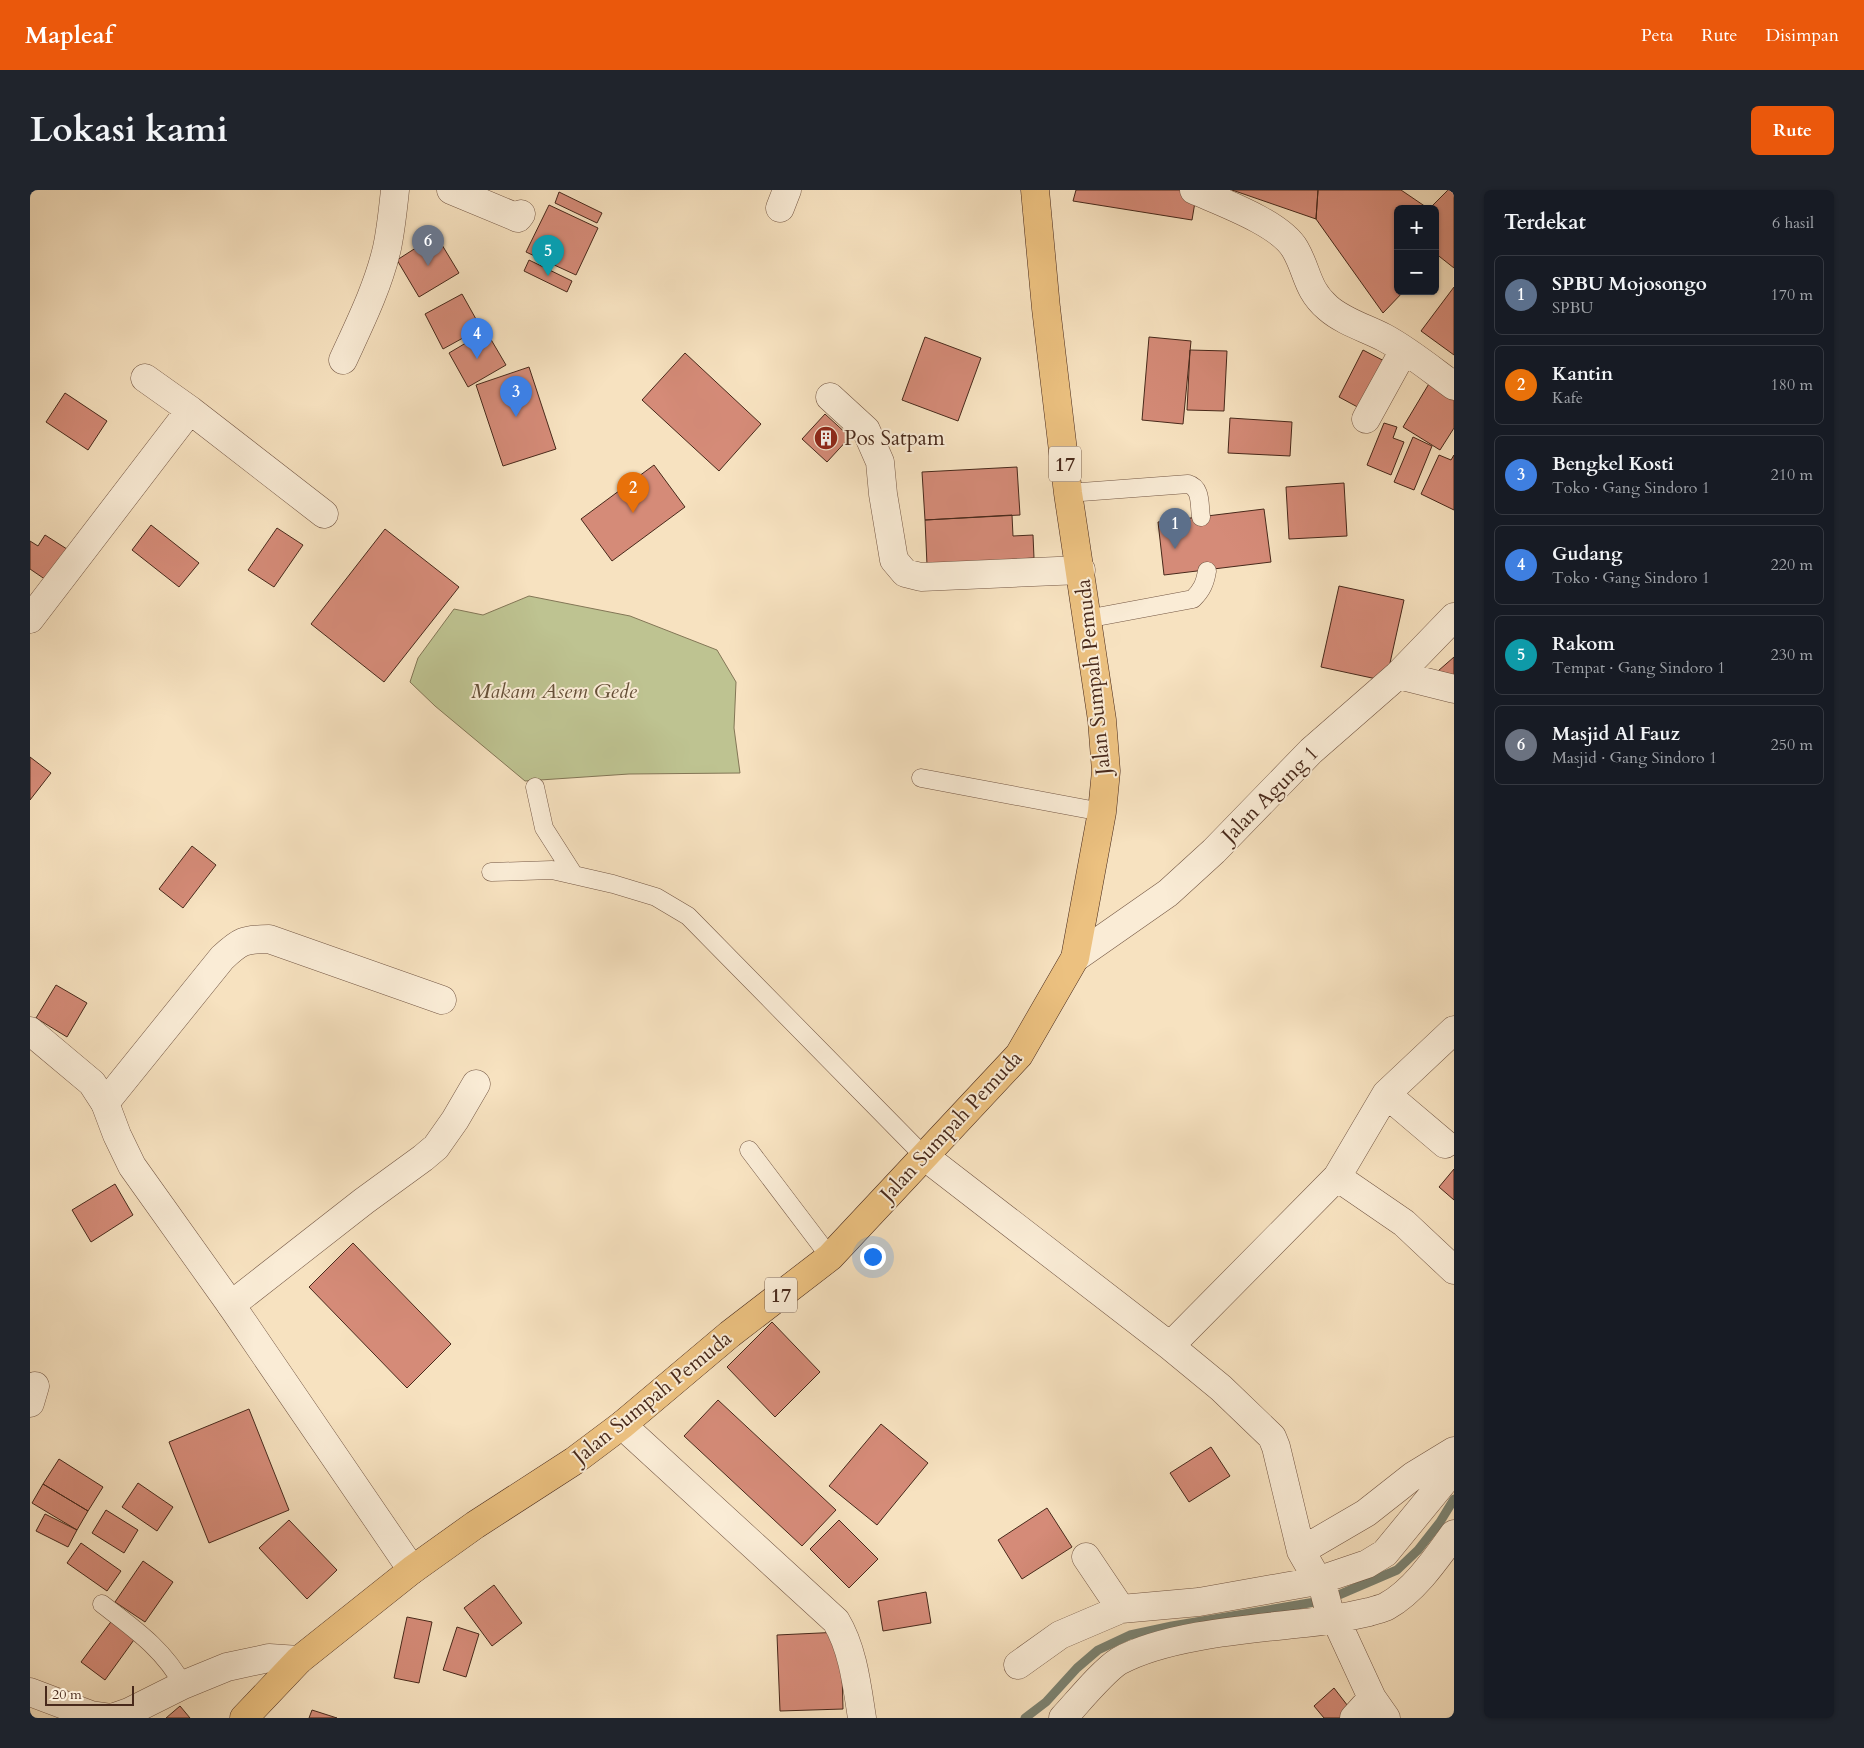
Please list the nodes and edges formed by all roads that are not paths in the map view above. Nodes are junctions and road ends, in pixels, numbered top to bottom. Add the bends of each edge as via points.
1 (395, 190) edge
2 (451, 190) edge
3 (1036, 190) edge
4 (1194, 190) edge
5 (521, 214) dead end
6 (1404, 350) junction
7 (343, 360) dead end
8 (145, 378) dead end
9 (1454, 386) edge
10 (830, 397) dead end
11 (190, 410) junction
12 (1366, 419) dead end
13 (1068, 493) junction
14 (324, 514) dead end
15 (1201, 517) dead end
16 (1081, 570) junction
17 (1207, 571) dead end
18 (1454, 617) edge
19 (30, 619) edge
20 (1086, 619) junction
21 (1398, 675) junction
22 (1454, 689) edge
23 (921, 778) dead end
24 (535, 788) dead end
25 (1102, 812) junction
26 (491, 872) dead end
27 (574, 875) junction
28 (1075, 958) junction
29 (442, 1000) dead end
30 (1454, 1030) edge
31 (30, 1031) edge
32 (476, 1084) dead end
33 (1386, 1094) junction
34 (105, 1103) junction
35 (1445, 1144) dead end
36 (750, 1150) dead end
37 (924, 1156) junction
38 (1337, 1177) junction
39 (830, 1257) junction
40 (1454, 1270) edge
41 (231, 1305) junction
42 (1170, 1346) junction
43 (622, 1425) junction
44 (1454, 1451) edge
45 (1454, 1470) edge
46 (1454, 1534) edge
47 (1301, 1551) junction
48 (1086, 1556) dead end
49 (412, 1570) junction
50 (1327, 1600) junction
51 (102, 1604) dead end
52 (1121, 1609) junction
53 (299, 1660) junction
54 (1018, 1664) dead end
55 (205, 1676) junction
56 (30, 1692) edge
57 (1379, 1708) edge
58 (244, 1718) edge
59 (862, 1718) edge
60 (1063, 1718) edge
61 (1354, 1718) edge

1 - 7 street via 387,247 379,276
2 - 5 street via 518,218
3 - 13 highway, Jalan Sumpah Pemuda / 17
4 - 6 street via 1282,235 1295,248 1312,291 1328,308
6 - 9 street
6 - 12 street
8 - 11 street
10 - 16 street via 866,430 880,462 890,543 894,560 905,573 921,577
11 - 14 street
11 - 19 street
13 - 15 lane via 1188,484 1198,490
13 - 16 highway, Jalan Sumpah Pemuda / 17
16 - 20 highway, Jalan Sumpah Pemuda / 17
17 - 20 lane via 1204,585 1193,599
18 - 21 street, Jalan Agung 1
20 - 25 highway, Jalan Sumpah Pemuda / 17 via 1102,720 1106,771
21 - 22 street
21 - 28 street, Jalan Agung 1 via 1311,751 1168,893
23 - 25 lane
24 - 27 lane via 544,828
25 - 28 highway, Jalan Sumpah Pemuda / 17
26 - 27 lane via 552,870
27 - 37 lane via 656,897 688,916
28 - 37 highway, Jalan Sumpah Pemuda / 17 via 1019,1055
29 - 34 street via 268,939 251,939 236,944 222,958
30 - 33 street
31 - 34 street via 92,1083
32 - 41 street via 436,1147
33 - 35 street
33 - 38 street
34 - 41 street via 132,1166
36 - 39 lane
37 - 39 highway, Jalan Sumpah Pemuda / 17
37 - 42 street
38 - 40 street via 1404,1222
38 - 42 street
39 - 43 highway, Jalan Sumpah Pemuda / 17 via 730,1334
41 - 49 street
42 - 47 street via 1221,1388 1272,1437
43 - 49 highway, Jalan Sumpah Pemuda / 17
43 - 59 street via 836,1621 844,1635
44 - 47 street via 1413,1476 1366,1513
45 - 50 street via 1385,1553 1360,1568
46 - 50 street via 1430,1566 1386,1607
47 - 50 street
48 - 52 street
49 - 53 highway, Jalan Sumpah Pemuda / 17
50 - 52 street via 1199,1602
50 - 57 street
50 - 60 street via 1241,1630 1174,1642 1118,1662
51 - 55 lane via 150,1640 175,1669
52 - 54 street via 1060,1635
53 - 55 street via 269,1658
53 - 58 highway, Jalan Sumpah Pemuda / 17
55 - 56 street via 112,1718 91,1715
57 - 61 street

